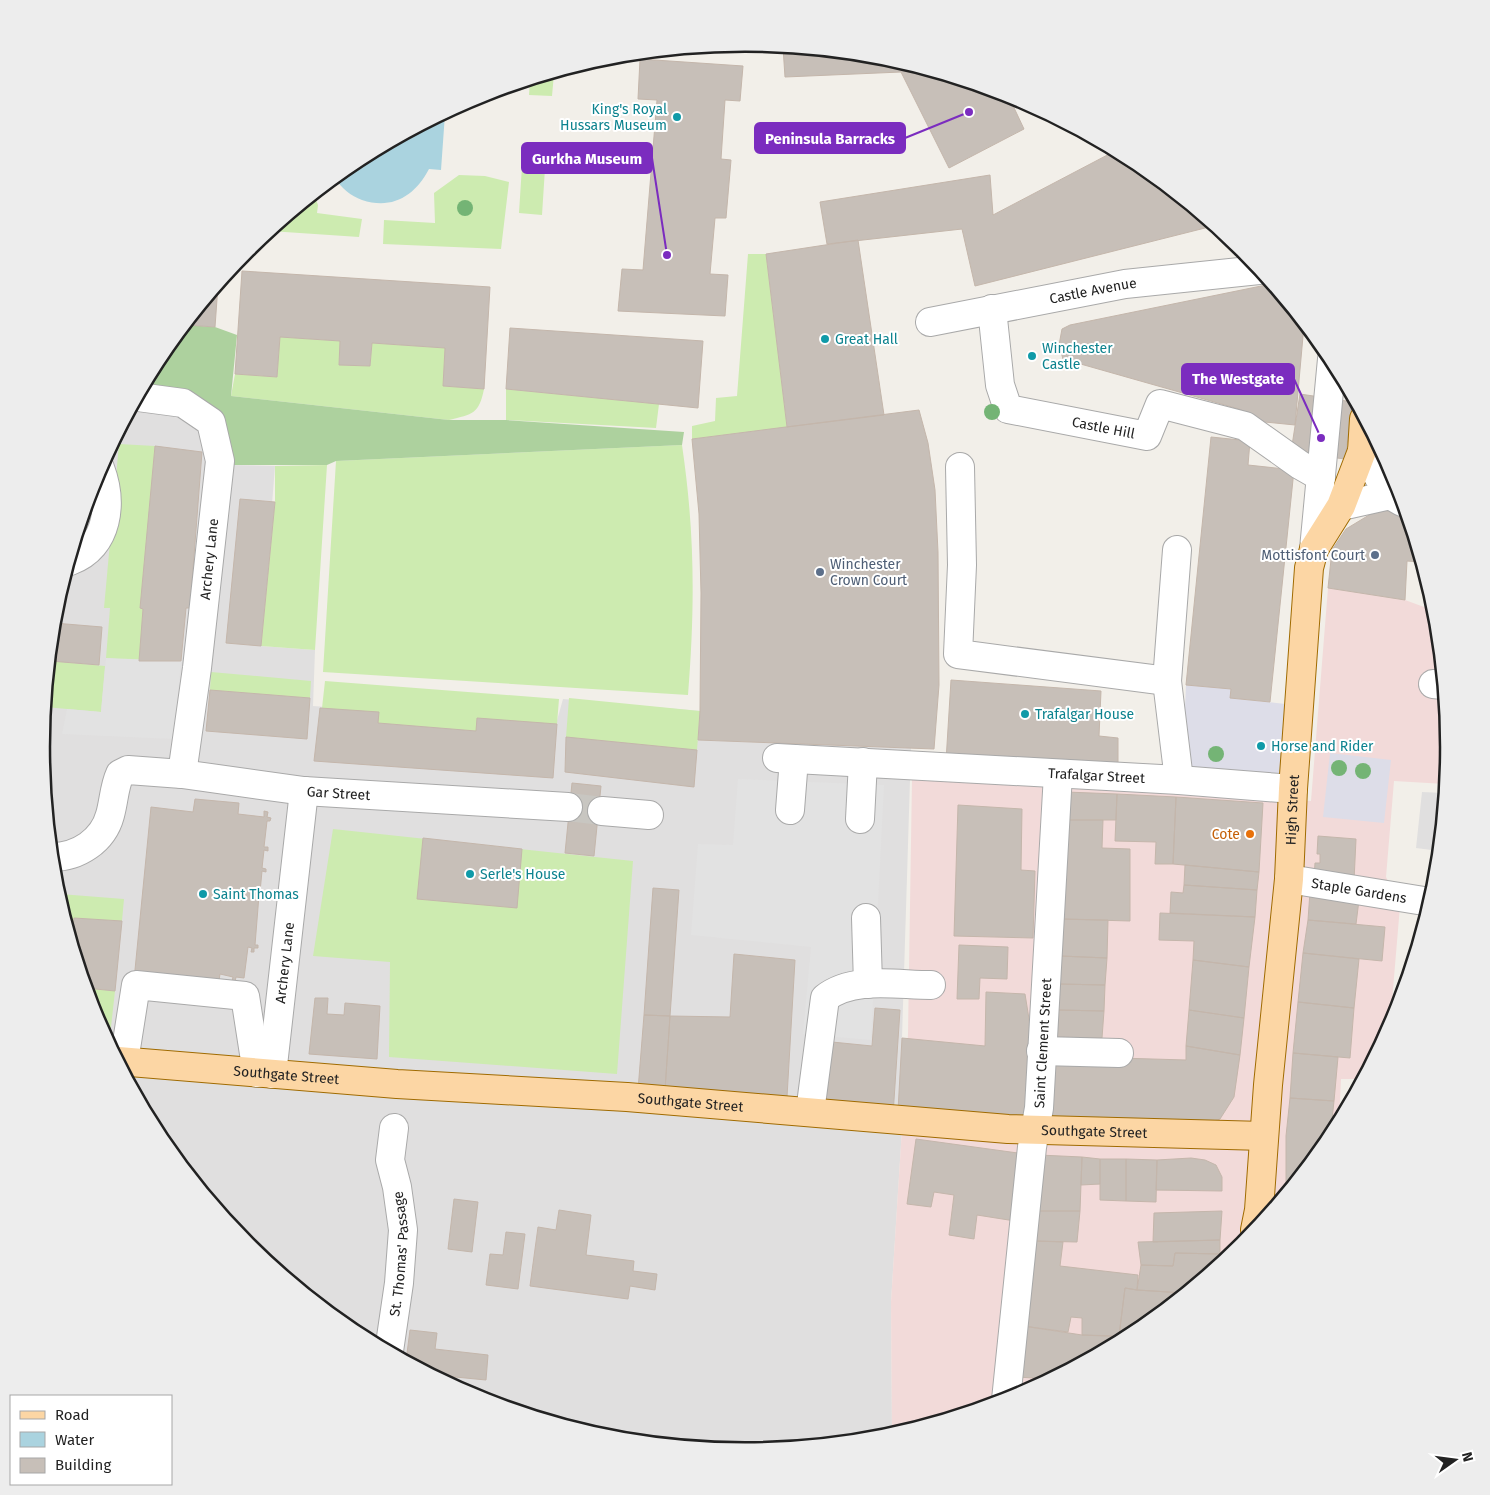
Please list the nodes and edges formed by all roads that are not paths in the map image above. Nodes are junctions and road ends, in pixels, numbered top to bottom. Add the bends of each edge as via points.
1 (1250, 271) edge
2 (992, 309) junction
3 (930, 322) dead end
4 (1331, 373) edge
5 (145, 397) edge
6 (1363, 431) edge
7 (1362, 451) junction
8 (960, 467) dead end
9 (1321, 477) junction
10 (103, 482) edge
11 (1391, 491) edge
12 (1394, 499) edge
13 (1340, 506) junction
14 (1314, 549) junction
15 (1177, 550) dead end
16 (77, 558) edge
17 (1167, 681) junction
18 (863, 762) junction
19 (182, 774) junction
20 (1058, 774) junction
21 (1179, 780) junction
22 (1293, 789) junction
23 (304, 791) junction
24 (568, 807) tunnel mouth
25 (790, 810) dead end
26 (602, 811) tunnel mouth
27 (650, 815) dead end
28 (860, 819) dead end
29 (59, 856) edge
30 (1290, 879) junction
31 (1423, 901) edge
32 (866, 918) dead end
33 (868, 984) junction
34 (931, 985) dead end
35 (1041, 1051) junction
36 (1119, 1053) dead end
37 (122, 1055) edge
38 (125, 1061) edge
39 (264, 1074) junction
40 (810, 1112) junction
41 (394, 1128) dead end
42 (1034, 1129) junction
43 (1264, 1136) junction
44 (1259, 1215) edge
45 (390, 1345) edge
46 (1007, 1392) edge

1 - 2 street, Castle Avenue via 1125,284
2 - 3 street, Castle Avenue
2 - 9 street, Castle Hill via 1000,385 1008,409 1147,436 1160,404 1245,426
4 - 9 street
5 - 19 street, Archery Lane via 183,403 211,422 220,461
6 - 7 main road, High Street
7 - 11 street
7 - 13 main road, High Street
8 - 17 street via 962,566 958,654
9 - 14 street
10 - 16 street via 108,503 104,524 94,544
12 - 13 street
13 - 14 main road, High Street
14 - 22 main road, High Street via 1309,568
15 - 17 street
17 - 21 street
18 - 20 street, Trafalgar Street
18 - 25 street, Trafalgar Street via 785,758
18 - 28 street
19 - 23 street, Gar Street
19 - 29 street, Gar Street via 128,770 120,774 110,816 95,842 81,851
20 - 21 street, Trafalgar Street
20 - 35 street, Saint Clement Street
21 - 22 street, Trafalgar Street
22 - 30 main road, High Street
23 - 24 street, Gar Street
23 - 39 street, Archery Lane
26 - 27 street
30 - 31 street, Staple Gardens
30 - 43 main road, High Street
32 - 33 street
33 - 34 street
33 - 40 street via 836,989 825,998
35 - 36 street
35 - 42 street, Saint Clement Street via 1039,1108
37 - 39 street via 136,985 245,996
38 - 39 main road, Southgate Street
39 - 40 main road, Southgate Street
40 - 42 main road, Southgate Street
41 - 45 street, St. Thomas' Passage via 390,1160 403,1230
42 - 43 main road, Southgate Street
42 - 46 street, Saint Clement Street
43 - 44 main road, High Street

